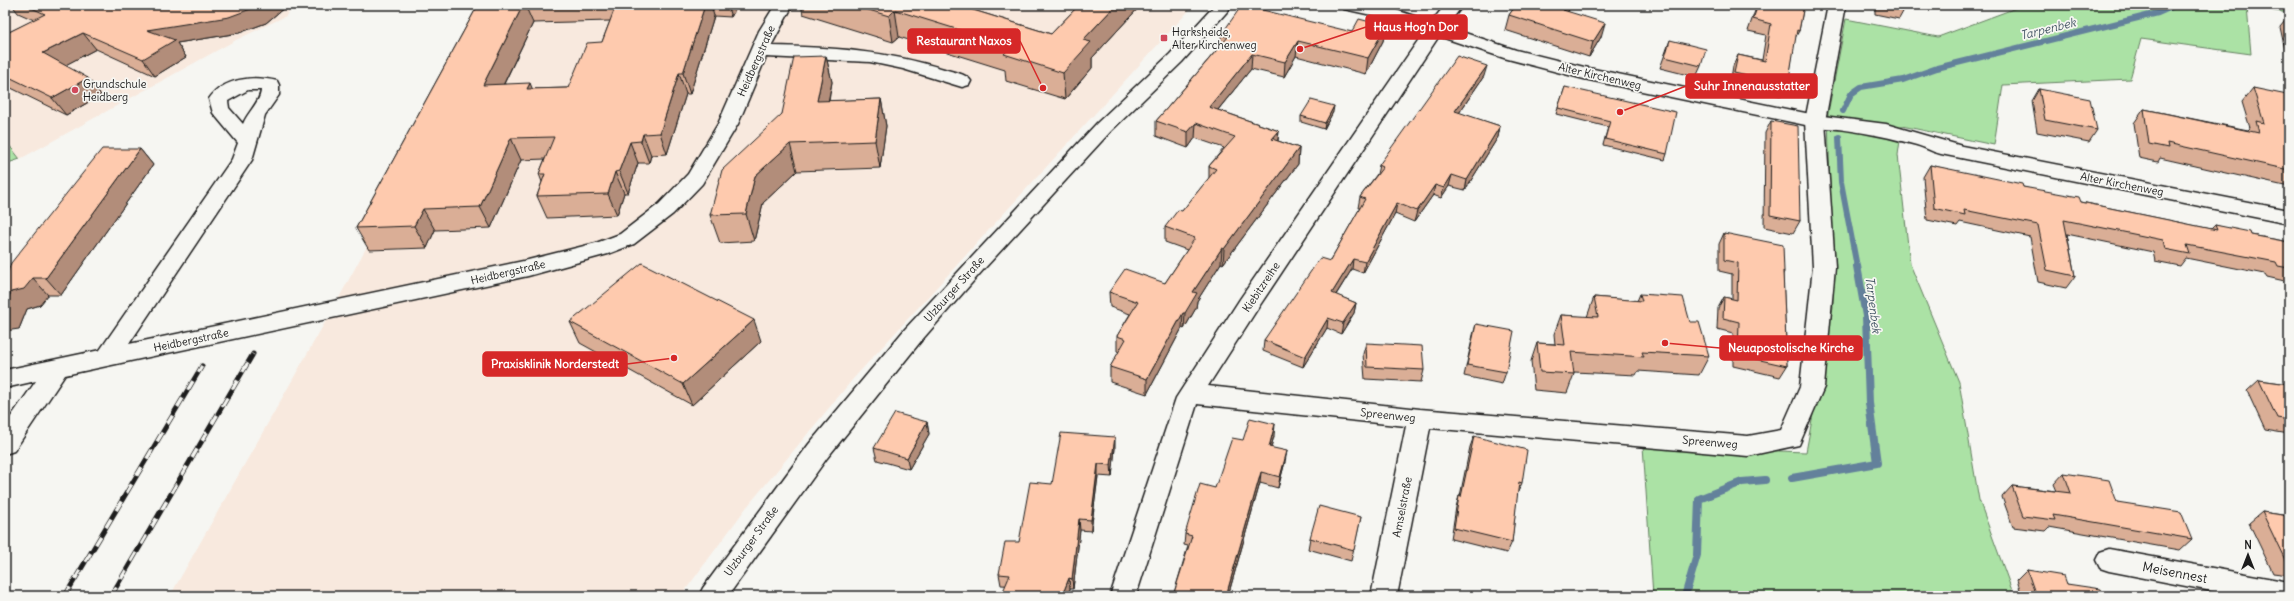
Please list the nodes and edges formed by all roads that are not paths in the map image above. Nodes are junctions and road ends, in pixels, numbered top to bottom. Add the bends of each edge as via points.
1 (784, 5) edge
2 (1224, 5) edge
3 (1350, 5) edge
4 (1454, 5) edge
5 (1837, 5) edge
6 (1382, 9) edge
7 (1435, 30) junction
8 (760, 51) junction
9 (962, 81) dead end
10 (1816, 121) junction
11 (247, 140) dead end
12 (2289, 217) edge
13 (107, 358) junction
14 (57, 369) junction
15 (5, 380) edge
16 (1192, 394) junction
17 (1420, 418) junction
18 (5, 444) edge
19 (2109, 560) dead end
20 (2289, 594) edge
21 (712, 596) edge
22 (1123, 596) edge
23 (1384, 596) edge

1 - 8 street, Heidbergstraße
2 - 21 street, Ulzburger Straße via 1176,58 1104,127 914,334 818,452
3 - 6 street, Alter Kirchenweg
4 - 7 street, Kiebitzreihe
5 - 10 street, Spreenweg
6 - 7 street, Alter Kirchenweg
7 - 10 street, Alter Kirchenweg via 1510,54 1584,73
7 - 16 street, Kiebitzreihe via 1248,305
8 - 9 street via 870,58 906,64
8 - 13 street, Heidbergstraße via 728,124 695,179 666,209 627,239 601,249 528,268
10 - 12 street, Alter Kirchenweg via 1841,131 1872,138 1955,150
10 - 17 street, Spreenweg via 1824,267 1812,387 1790,438 1748,446
11 - 13 street via 242,160
13 - 14 street, Heidbergstraße
14 - 15 street, Heidbergstraße
14 - 18 street
16 - 17 street, Spreenweg
16 - 22 street, Kiebitzreihe via 1180,413
17 - 23 street, Amselstraße
19 - 20 street, Meisennest

